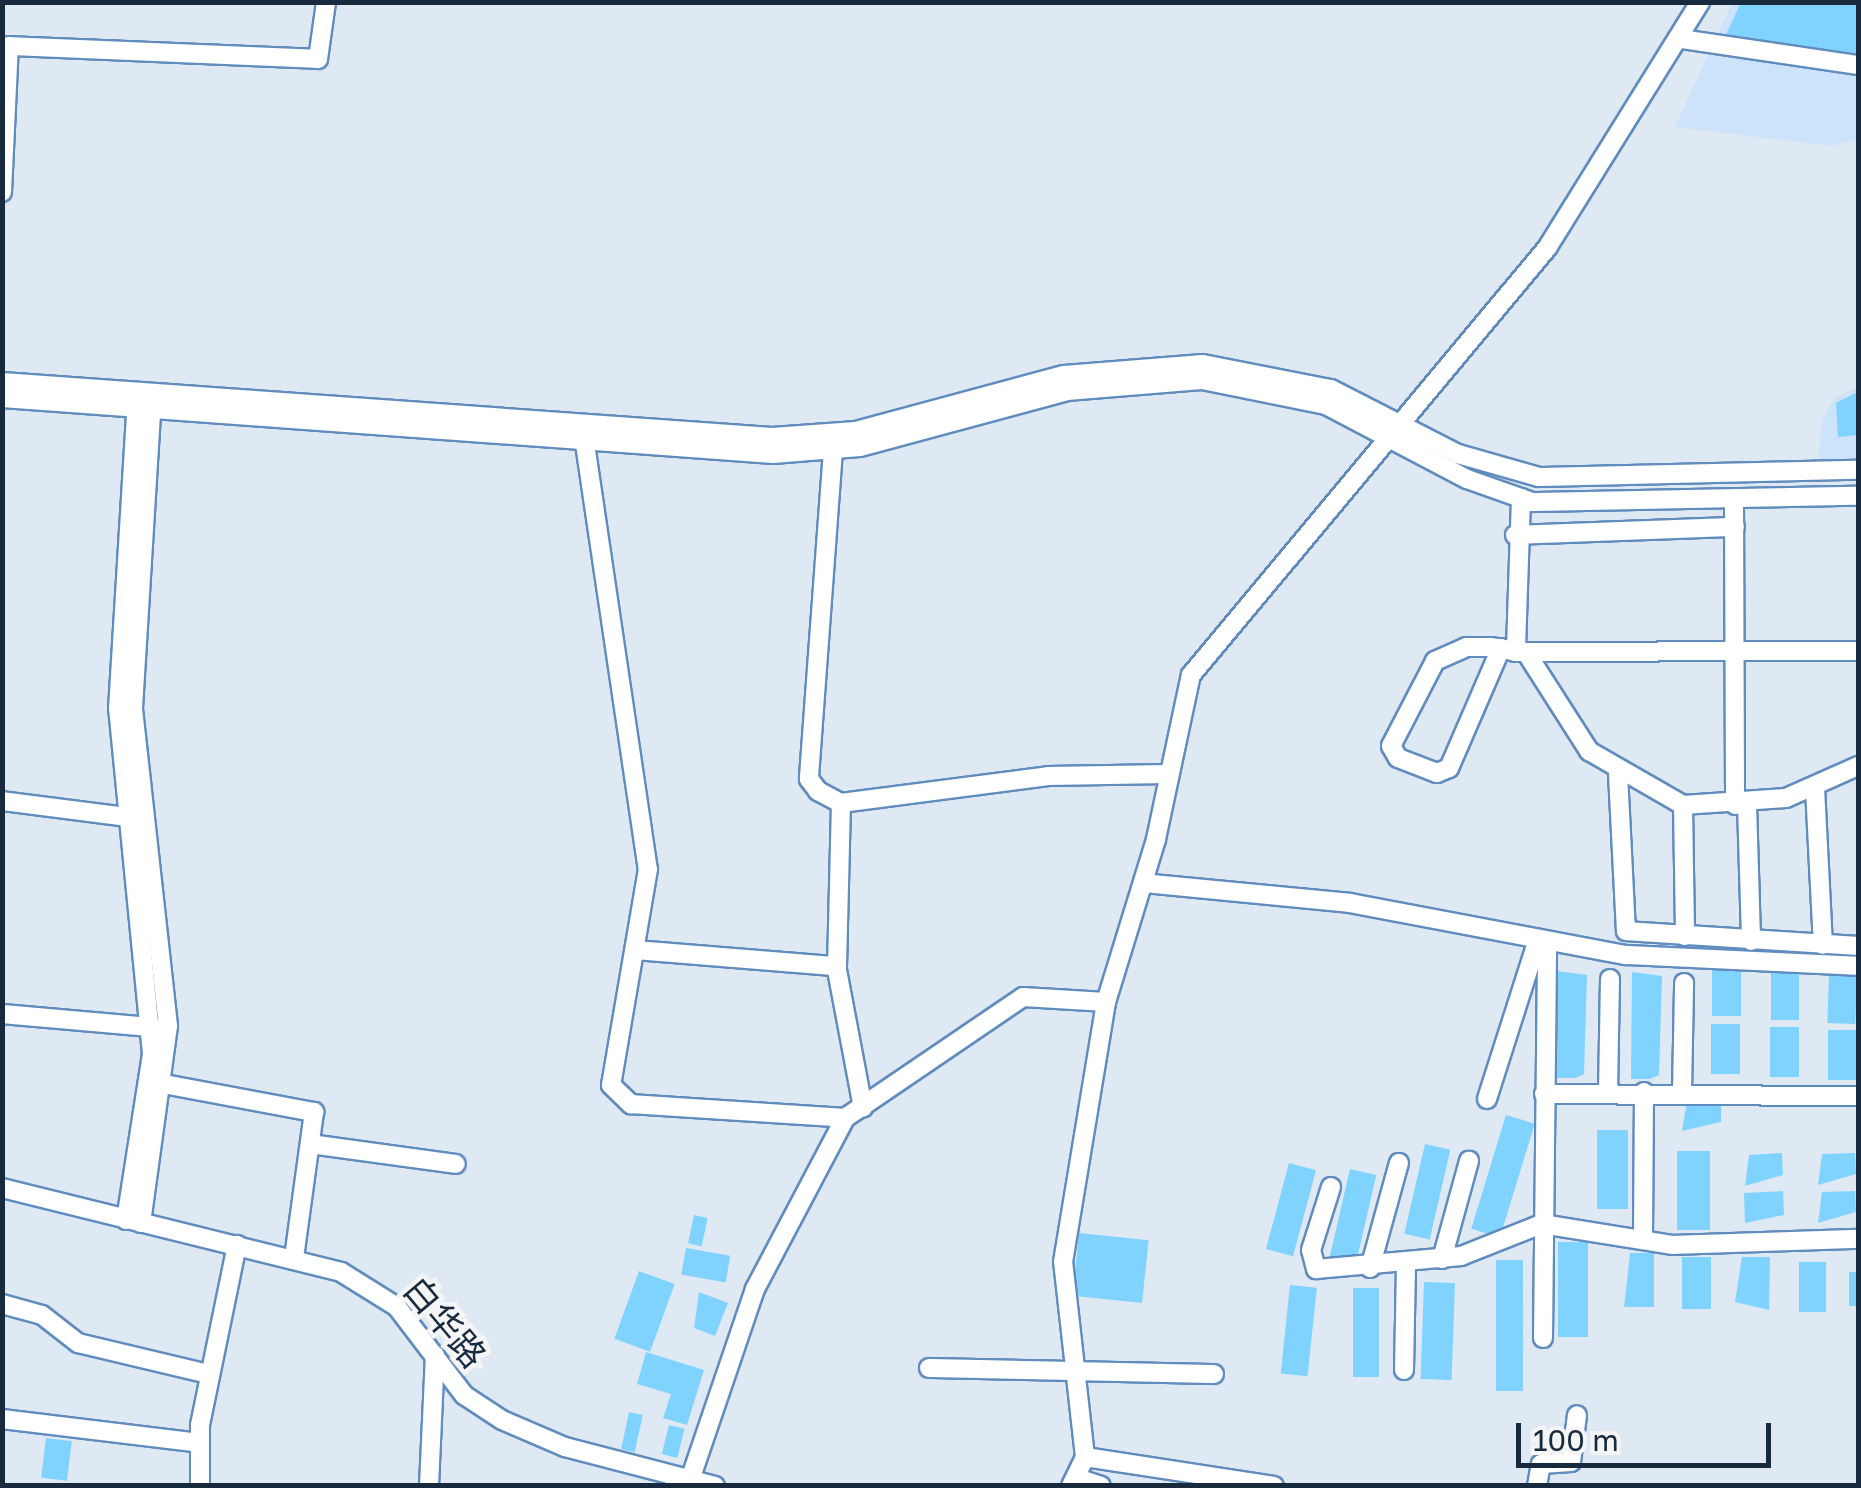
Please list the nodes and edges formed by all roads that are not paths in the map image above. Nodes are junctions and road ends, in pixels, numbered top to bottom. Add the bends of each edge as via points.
1 (326, 2) edge
2 (1700, 2) edge
3 (1681, 40) junction
4 (1858, 66) edge
5 (2, 192) edge
6 (2, 382) edge
7 (2, 398) edge
8 (145, 401) junction
9 (1394, 428) junction
10 (585, 444) junction
11 (833, 450) junction
12 (1858, 470) edge
13 (1858, 496) edge
14 (1521, 498) junction
15 (1734, 502) junction
16 (1735, 528) junction
17 (1514, 534) junction
18 (1858, 651) edge
19 (1515, 652) junction
20 (1734, 653) junction
21 (1858, 766) edge
22 (1168, 774) junction
23 (1618, 774) junction
24 (1815, 788) junction
25 (2, 801) edge
26 (841, 803) junction
27 (1683, 805) junction
28 (1741, 805) junction
29 (127, 817) junction
30 (1143, 883) junction
31 (1685, 936) junction
32 (1542, 940) junction
33 (1750, 941) junction
34 (1822, 945) junction
35 (1858, 946) edge
36 (635, 950) junction
37 (836, 966) junction
38 (1858, 966) edge
39 (1610, 980) dead end
40 (1684, 982) dead end
41 (1106, 1002) junction
42 (2, 1014) edge
43 (152, 1026) junction
44 (164, 1084) junction
45 (1644, 1092) junction
46 (1682, 1092) junction
47 (1608, 1093) junction
48 (1544, 1094) junction
49 (1858, 1096) edge
50 (1487, 1098) dead end
51 (863, 1108) junction
52 (845, 1118) junction
53 (310, 1144) junction
54 (1469, 1161) dead end
55 (1400, 1163) dead end
56 (456, 1164) dead end
57 (1331, 1187) dead end
58 (2, 1188) edge
59 (133, 1222) junction
60 (1542, 1224) junction
61 (1643, 1236) junction
62 (1858, 1239) edge
63 (237, 1245) junction
64 (294, 1258) junction
65 (1442, 1259) junction
66 (1406, 1264) junction
67 (1370, 1268) junction
68 (2, 1304) edge
69 (1543, 1338) dead end
70 (435, 1354) junction
71 (929, 1368) dead end
72 (1075, 1368) junction
73 (1404, 1370) dead end
74 (208, 1374) junction
75 (1214, 1374) dead end
76 (1576, 1415) dead end
77 (2, 1419) edge
78 (200, 1443) junction
79 (1086, 1457) junction
80 (692, 1476) junction
81 (1074, 1482) edge
82 (200, 1486) edge
83 (429, 1486) edge
84 (715, 1486) edge
85 (1100, 1486) edge
86 (1274, 1486) edge
87 (1537, 1486) edge

1 - 5 street via 318,58 9,46
2 - 3 street
3 - 4 street
3 - 9 street via 1568,220
6 - 8 street
7 - 8 street
8 - 9 street via 772,437 856,431 1064,375 1203,364 1300,379
8 - 10 street
8 - 29 street via 118,667
8 - 44 street via 133,708 166,1005
9 - 11 street via 1295,395 1161,381 1067,391
9 - 12 street via 1487,465 1552,478
9 - 14 street
9 - 22 street via 1304,546 1207,648 1185,690
10 - 11 street
10 - 36 street via 647,851
11 - 26 street via 809,779
13 - 15 street
14 - 15 street
14 - 17 street
15 - 16 street
16 - 17 street
16 - 20 street
17 - 19 street
18 - 20 street
19 - 19 street via 1466,647 1428,667 1391,746 1398,758 1436,773 1449,768
19 - 20 street
19 - 23 street via 1589,752
20 - 28 street
21 - 24 street
22 - 26 street via 1048,776
22 - 30 street
23 - 27 street
23 - 31 street via 1626,931
24 - 28 street
24 - 34 street
25 - 29 street
26 - 37 street
27 - 28 street
27 - 31 street
28 - 33 street
29 - 43 street
30 - 32 street via 1278,892
30 - 41 street
31 - 33 street
32 - 38 street via 1657,958
32 - 48 street
32 - 50 street
33 - 34 street
34 - 35 street
36 - 37 street
36 - 52 street via 610,1060 618,1098
37 - 51 street
39 - 47 street
40 - 46 street
41 - 51 street via 1023,997 967,1027
41 - 72 street via 1063,1262
42 - 43 street
43 - 59 street
44 - 53 street via 314,1112
44 - 59 street
45 - 46 street
45 - 47 street
45 - 61 street
46 - 49 street
47 - 48 street
48 - 60 street
51 - 52 street
52 - 80 street via 755,1289
53 - 56 street
53 - 64 street
54 - 65 street
55 - 67 street
57 - 67 street via 1311,1250 1316,1269
58 - 59 street, 白华路
59 - 63 street, 白华路
60 - 61 street
60 - 65 street via 1498,1247
60 - 69 street
61 - 62 street via 1674,1245
63 - 64 street, 白华路
63 - 74 street
64 - 70 street, 白华路 via 371,1287
65 - 66 street
66 - 67 street
66 - 73 street
68 - 74 street via 42,1315 78,1344
70 - 80 street, 白华路 via 464,1395 522,1430
70 - 83 street
71 - 72 street
72 - 75 street
72 - 79 street
74 - 78 street
76 - 87 street via 1571,1462 1541,1464
77 - 78 street
78 - 82 street
79 - 81 street
79 - 86 street
80 - 84 street, 白华路
81 - 85 street

